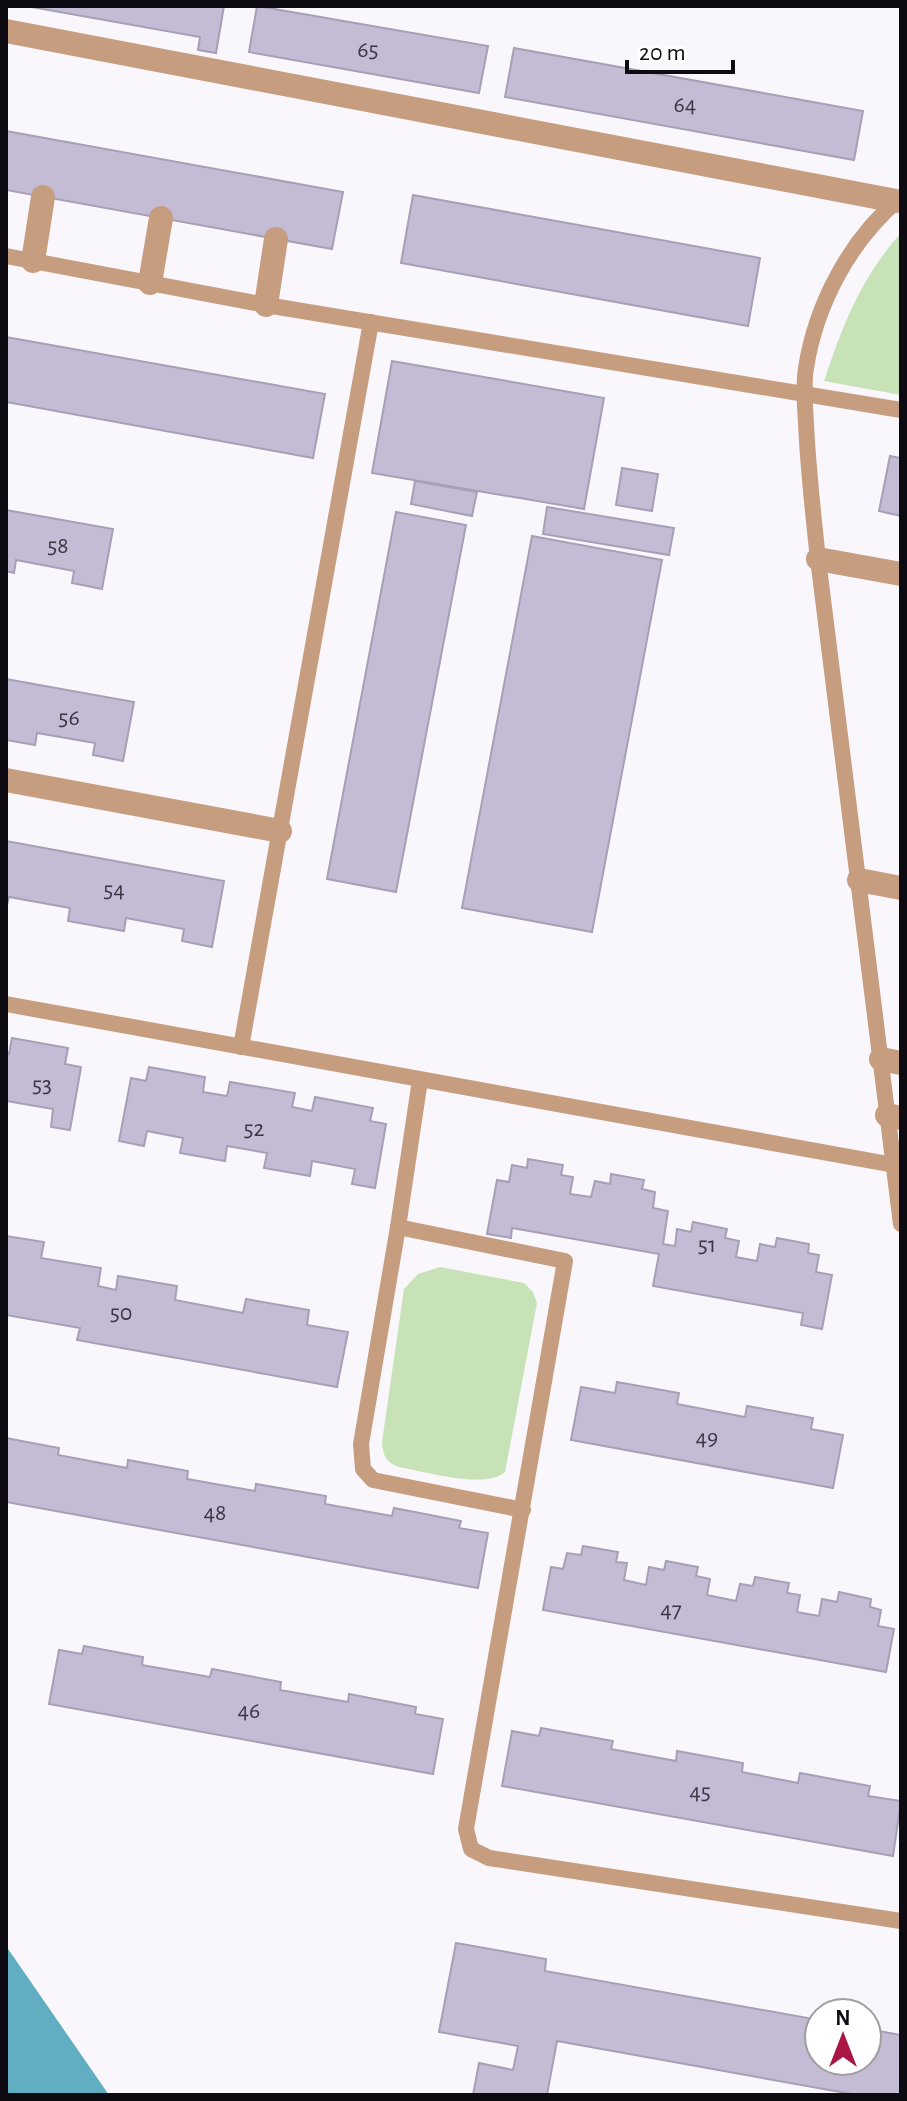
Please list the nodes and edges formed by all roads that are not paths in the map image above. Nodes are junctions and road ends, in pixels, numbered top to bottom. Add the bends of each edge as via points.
1 (6, 31) edge
2 (43, 197) dead end
3 (898, 199) edge
4 (161, 218) dead end
5 (276, 239) dead end
6 (6, 256) edge
7 (33, 261) junction
8 (150, 283) junction
9 (266, 305) junction
10 (371, 322) junction
11 (804, 393) junction
12 (901, 410) edge
13 (818, 559) junction
14 (901, 574) edge
15 (6, 780) edge
16 (280, 831) junction
17 (859, 880) junction
18 (901, 888) edge
19 (6, 1004) edge
20 (241, 1047) junction
21 (891, 1061) edge
22 (420, 1080) junction
23 (894, 1116) edge
24 (894, 1165) junction
25 (901, 1224) edge
26 (398, 1227) junction
27 (523, 1510) junction
28 (901, 1921) edge

1 - 3 street
2 - 7 street
3 - 11 lane via 868,228 839,272 819,319
4 - 8 street
5 - 9 street
6 - 7 lane
7 - 8 lane
8 - 9 lane
9 - 10 lane
10 - 11 lane
10 - 16 lane
11 - 12 lane
11 - 13 lane
13 - 14 street
13 - 17 lane
15 - 16 street
16 - 20 lane
17 - 18 street
17 - 21 lane
19 - 20 lane
20 - 22 lane
21 - 23 lane
22 - 24 lane
22 - 26 lane
23 - 24 lane
24 - 25 lane
26 - 27 lane via 361,1444 363,1469 373,1480
26 - 27 lane via 565,1261
27 - 28 lane via 466,1829 471,1849 489,1858

